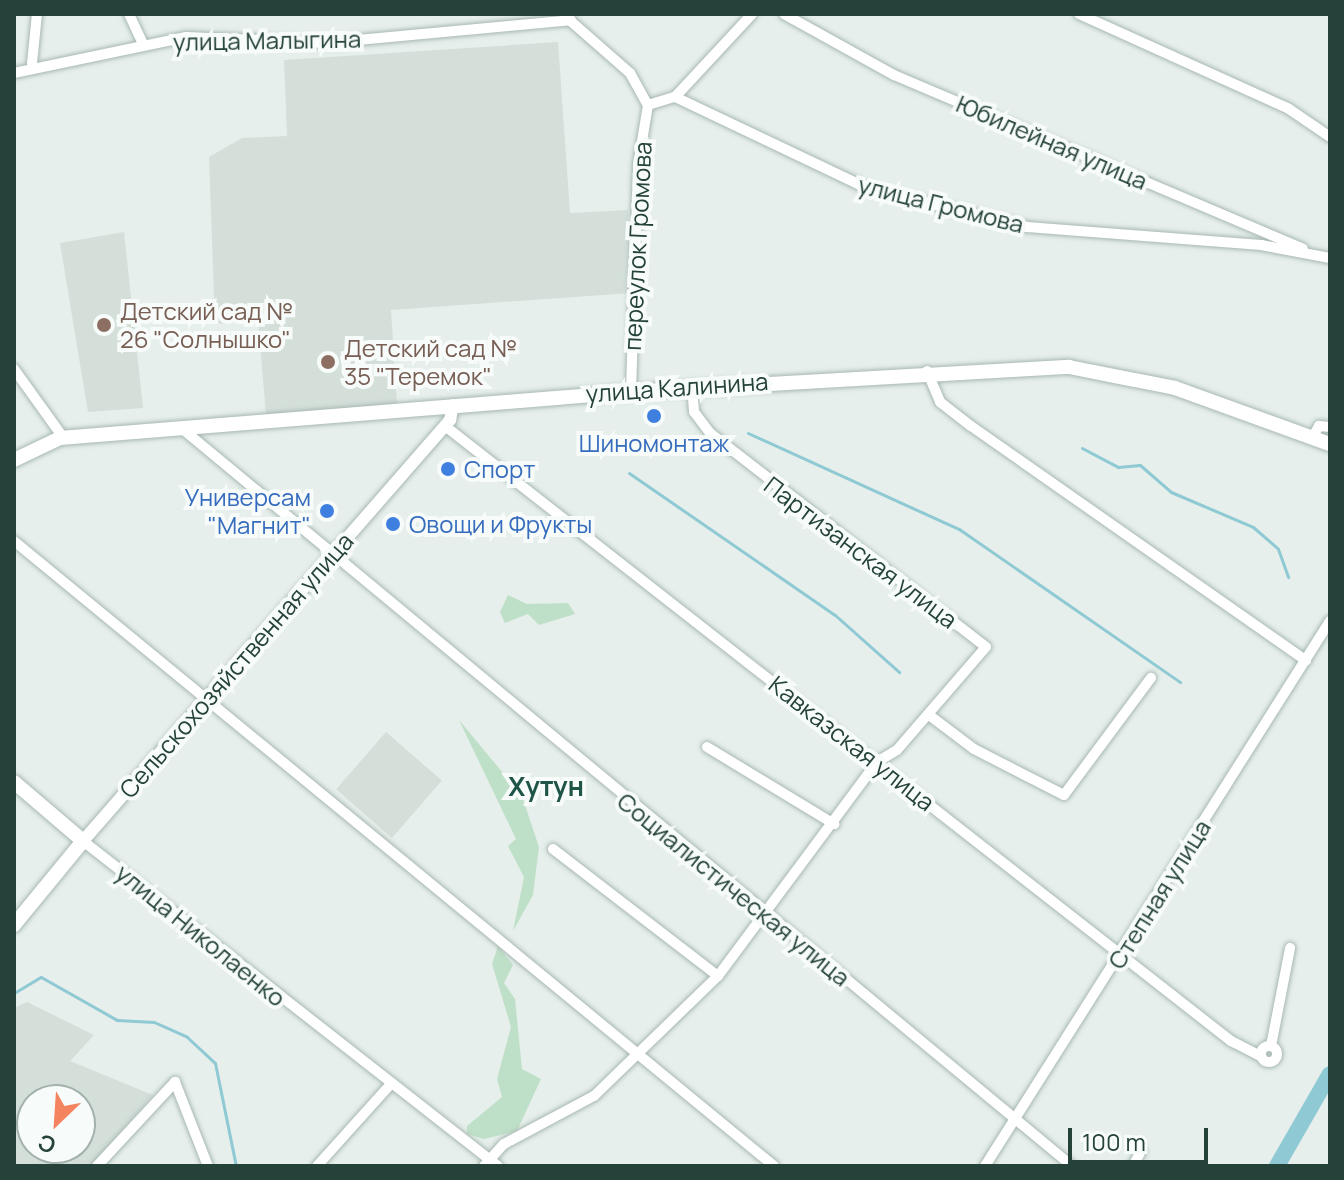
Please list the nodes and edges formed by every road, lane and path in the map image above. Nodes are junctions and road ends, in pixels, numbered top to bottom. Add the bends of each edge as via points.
1 (37, 14) edge
2 (129, 14) edge
3 (752, 14) edge
4 (784, 14) edge
5 (811, 14) edge
6 (1079, 14) edge
7 (567, 17) edge
8 (799, 22) junction
9 (144, 46) junction
10 (32, 63) junction
11 (14, 73) edge
12 (675, 97) junction
13 (648, 105) junction
14 (1330, 137) edge
15 (1328, 258) edge
16 (14, 369) edge
17 (928, 372) junction
18 (692, 388) junction
19 (631, 390) junction
20 (453, 407) junction
21 (445, 426) junction
22 (180, 427) junction
23 (1330, 427) edge
24 (60, 433) junction
25 (1312, 436) junction
26 (1330, 442) edge
27 (14, 453) edge
28 (14, 460) edge
29 (14, 541) edge
30 (331, 556) junction
31 (1330, 621) edge
32 (1306, 661) junction
33 (1151, 678) dead end
34 (206, 697) junction
35 (929, 715) junction
36 (707, 747) dead end
37 (877, 762) junction
38 (14, 782) edge
39 (834, 824) junction
40 (83, 841) junction
41 (553, 849) dead end
42 (765, 918) junction
43 (14, 925) edge
44 (1290, 948) dead end
45 (1123, 952) junction
46 (718, 976) junction
47 (639, 1056) junction
48 (390, 1085) junction
49 (1015, 1116) junction
50 (1141, 1151) dead end
51 (490, 1164) edge
52 (97, 1166) edge
53 (208, 1166) edge
54 (317, 1166) edge
55 (774, 1166) edge
56 (985, 1166) edge
57 (1072, 1166) edge
58 (1133, 1166) edge

1 - 10 street
2 - 9 street
3 - 12 street
4 - 8 street, Юбилейная улица
5 - 8 street
6 - 14 street via 1289,109
7 - 9 street, улица Малыгина via 325,43 186,37
7 - 13 street via 630,73
8 - 15 street, Юбилейная улица via 894,75
9 - 10 street, улица Малыгина
10 - 11 street, улица Малыгина
12 - 13 street
12 - 15 street, улица Громова via 884,193 1027,227 1261,245
13 - 19 street, переулок Громова via 638,165
16 - 24 street
17 - 18 main road, улица Калинина
17 - 25 main road, улица Калинина via 1068,362 1176,383
17 - 32 street via 940,402 971,426
18 - 19 main road, улица Калинина
18 - 35 street, Партизанская улица via 696,418 710,433 986,647
19 - 20 main road, улица Калинина
20 - 21 street, Сельскохозяйственная улица
20 - 22 main road, улица Калинина
21 - 30 street, Сельскохозяйственная улица
21 - 37 street, Кавказская улица
22 - 24 main road, улица Калинина
22 - 28 main road via 60,438
22 - 30 street, Социалистическая улица
23 - 25 street
24 - 27 main road, улица Калинина
25 - 26 main road, улица Калинина
29 - 34 street
30 - 34 street, Сельскохозяйственная улица
30 - 42 street, Социалистическая улица
31 - 32 street, Степная улица
32 - 45 street, Степная улица
33 - 35 street via 1064,795 931,724
34 - 40 street, Сельскохозяйственная улица
34 - 47 street
35 - 37 street, Партизанская улица
36 - 39 street
37 - 39 street, Партизанская улица
37 - 45 street, Кавказская улица
38 - 40 main road, улица Николаенко
39 - 42 street, Партизанская улица
40 - 43 main road, Сельскохозяйственная улица
40 - 48 street, улица Николаенко
41 - 46 street
42 - 46 street, Партизанская улица
42 - 49 street, Социалистическая улица
44 - 45 street, Кавказская улица via 1271,1046 1274,1060 1231,1041
45 - 49 street, Степная улица
46 - 47 street, Партизанская улица
47 - 51 street, Партизанская улица via 594,1096
47 - 55 street
48 - 51 street, улица Николаенко
48 - 54 street
49 - 56 street, Степная улица
49 - 57 street, Социалистическая улица
50 - 58 street
52 - 53 street via 175,1082

